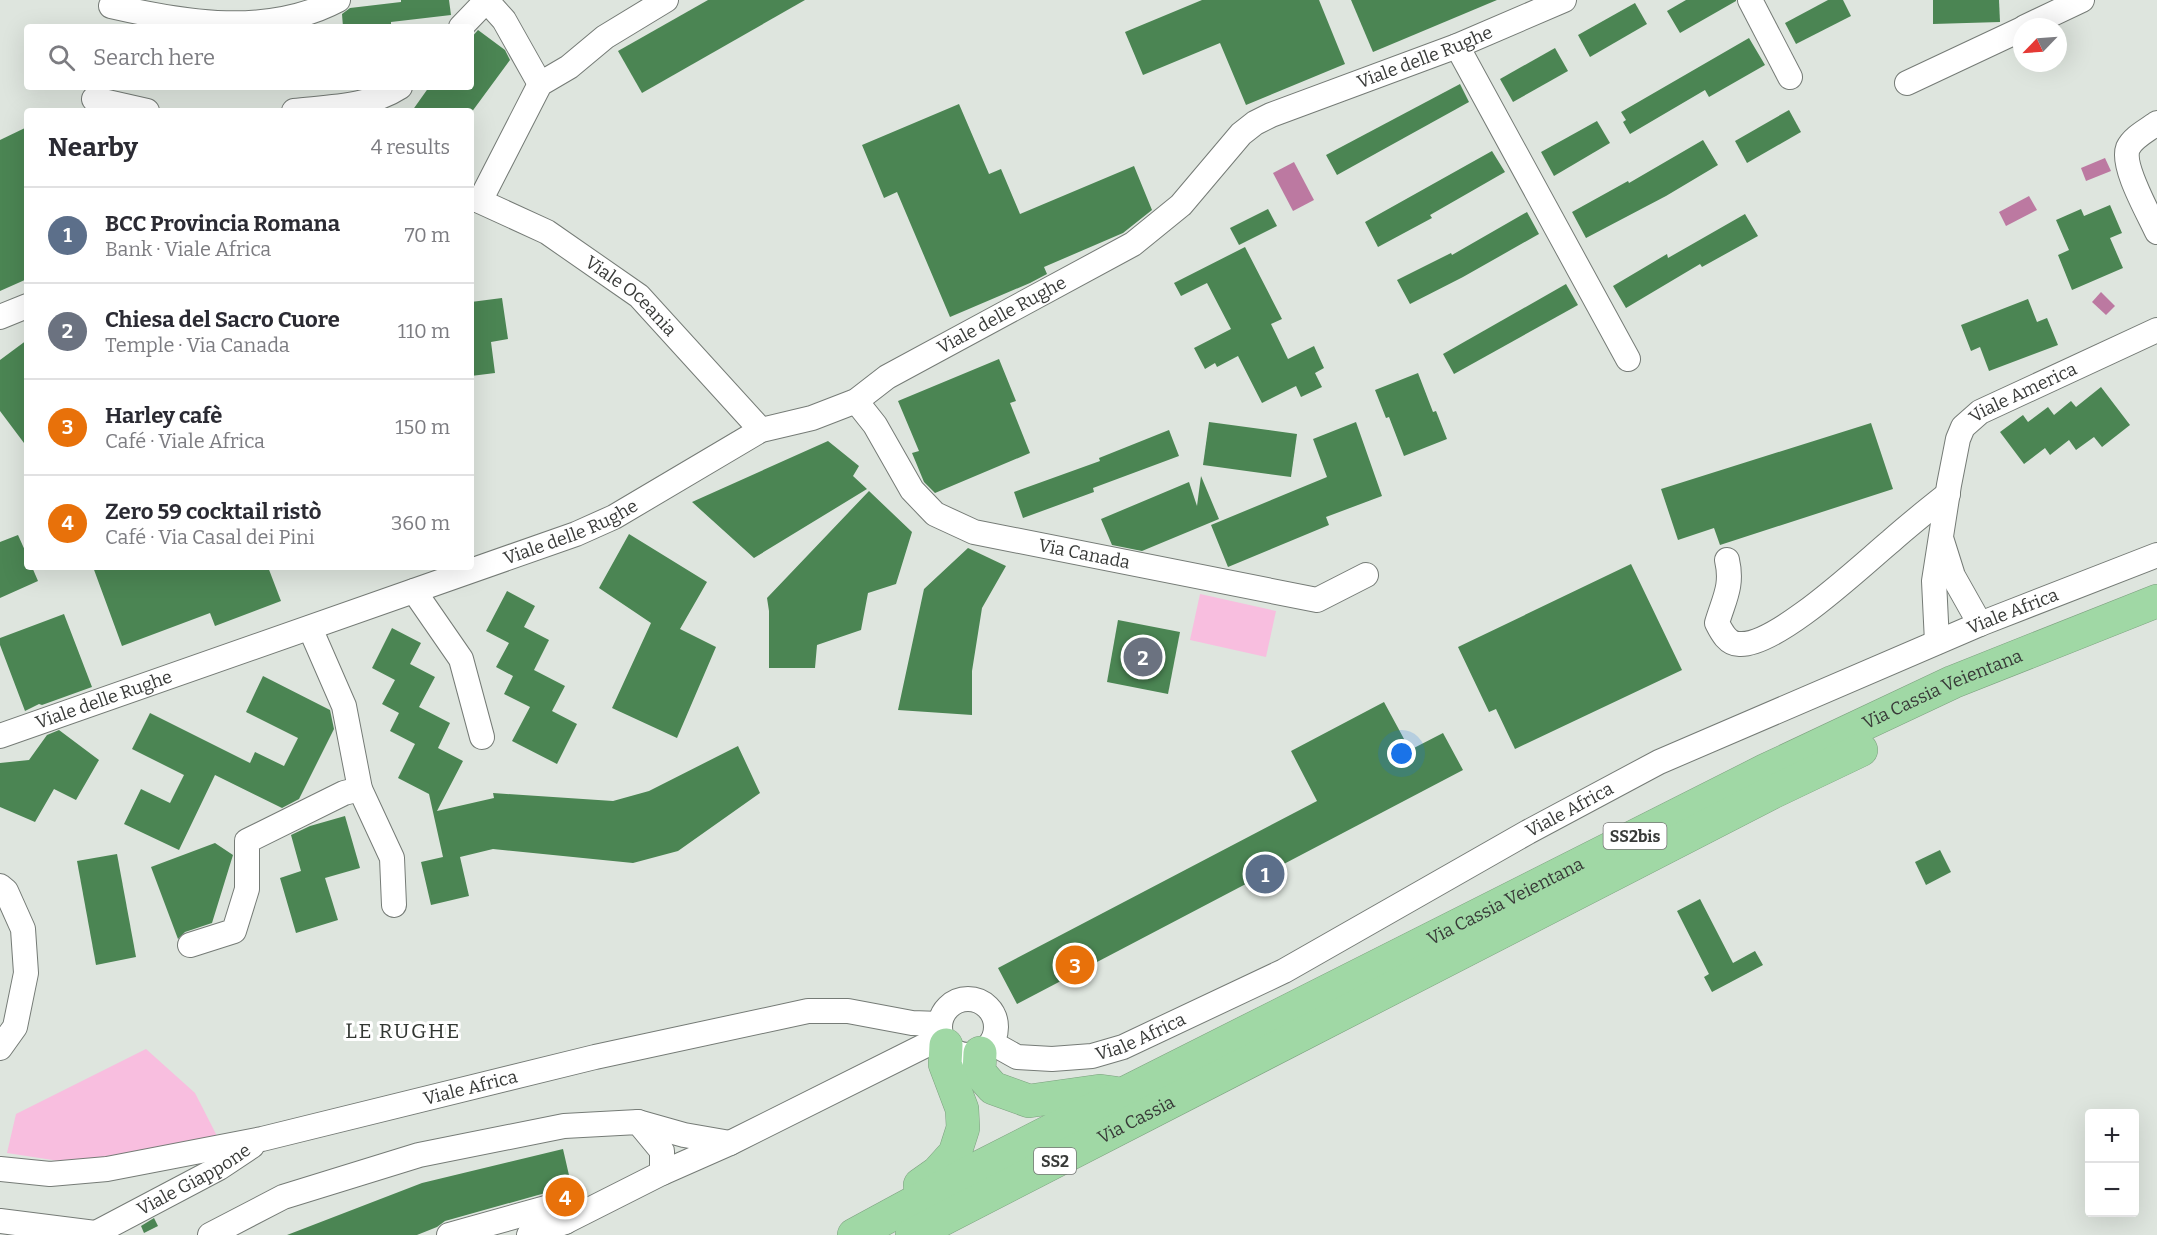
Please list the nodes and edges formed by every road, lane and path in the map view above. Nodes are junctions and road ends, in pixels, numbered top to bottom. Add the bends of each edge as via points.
1 (338, 0) edge
2 (487, 0) edge
3 (666, 0) edge
4 (1564, 0) edge
5 (1750, 0) edge
6 (2082, 0) edge
7 (111, 6) dead end
8 (2045, 18) edge
9 (464, 24) edge
10 (2013, 33) edge
11 (1457, 46) junction
12 (1790, 77) dead end
13 (1907, 83) dead end
14 (540, 84) junction
15 (395, 90) edge
16 (94, 99) dead end
17 (134, 108) edge
18 (320, 108) edge
19 (2157, 123) edge
20 (475, 200) edge
21 (2157, 232) edge
22 (24, 307) edge
23 (0, 317) edge
24 (2157, 330) edge
25 (1628, 359) dead end
26 (856, 401) junction
27 (761, 430) junction
28 (1948, 494) junction
29 (1941, 539) junction
30 (2157, 555) edge
31 (1727, 560) dead end
32 (474, 570) edge
33 (474, 570) edge
34 (1366, 575) dead end
35 (414, 591) junction
36 (2157, 601) edge
37 (1980, 624) junction
38 (2157, 625) edge
39 (310, 628) junction
40 (1937, 642) junction
41 (0, 736) edge
42 (482, 737) dead end
43 (360, 789) junction
44 (0, 886) edge
45 (394, 905) dead end
46 (190, 945) dead end
47 (943, 1035) junction
48 (0, 1048) edge
49 (986, 1048) junction
50 (1199, 1088) joint
51 (1123, 1094) junction
52 (638, 1122) junction
53 (262, 1139) junction
54 (730, 1143) junction
55 (0, 1169) edge
56 (663, 1173) junction
57 (983, 1198) junction
58 (0, 1221) edge
59 (565, 1222) junction
60 (867, 1228) edge
61 (94, 1234) edge
62 (210, 1235) edge
63 (449, 1235) edge
64 (529, 1235) edge
65 (912, 1235) edge
66 (948, 1235) edge

1 - 7 street via 292,19 229,24 160,17
2 - 9 street
2 - 14 street via 504,21
3 - 14 street via 605,37
4 - 11 street, Viale delle Rughe
5 - 12 street
6 - 8 street
10 - 13 street
11 - 25 street
11 - 26 street, Viale delle Rughe via 1255,123 1241,134 1181,205 1133,244 887,377
14 - 20 street
15 - 18 street via 362,103
16 - 17 street
19 - 21 street via 2133,141 2127,154 2129,168
20 - 27 street, Viale Oceania via 547,232 639,296
22 - 23 street
24 - 28 street, Viale America via 1971,418 1958,439
26 - 27 street, Viale delle Rughe via 812,418
26 - 34 street, Via Canada via 875,425 912,490 935,514 974,532 1317,600
27 - 33 street, Viale delle Rughe via 614,517
28 - 29 street, Viale America
28 - 31 street via 1794,620 1761,639 1740,645 1730,642 1717,623 1729,592
29 - 37 street, Viale America via 1953,576
29 - 40 street, Viale America via 1934,581
30 - 37 street, Viale Africa
32 - 35 street, Viale delle Rughe
35 - 39 street, Viale delle Rughe
35 - 42 street via 461,659
36 - 51 highway, Via Cassia Veientana / SS2bis via 1953,682 1764,771
37 - 40 street, Viale Africa
38 - 50 highway, Via Cassia Veientana / SS2bis via 1958,703
39 - 41 street, Viale delle Rughe
39 - 43 street via 344,706
40 - 49 street, Viale Africa via 1659,762 1284,971 1123,1047 1092,1056 1052,1059 1017,1057
43 - 45 street via 392,858
43 - 46 street via 344,793 247,841 247,889 234,931
44 - 48 street via 23,928 26,974 15,1027
47 - 49 street, Viale Africa via 960,1054 973,1055
47 - 49 street via 947,1008 963,999 980,1002 990,1010 997,1029
47 - 53 street, Viale Africa via 912,1023 849,1011 808,1011 595,1057
47 - 54 street
47 - 60 highway via 945,1064 962,1108 963,1128 955,1154
49 - 51 highway via 980,1072 993,1088 1029,1101 1100,1091
50 - 57 highway, Via Cassia / SS2
51 - 60 highway, Via Cassia / SS2
52 - 54 street
52 - 56 street via 662,1151
52 - 62 street via 564,1126 419,1155 283,1197
53 - 55 street, Viale Africa via 106,1169 50,1174
53 - 61 street, Viale Giappone via 219,1168
54 - 56 street
56 - 59 street
57 - 65 highway, Via Cassia / SS2
57 - 66 highway
58 - 61 street
59 - 63 street via 560,1204
59 - 64 street

